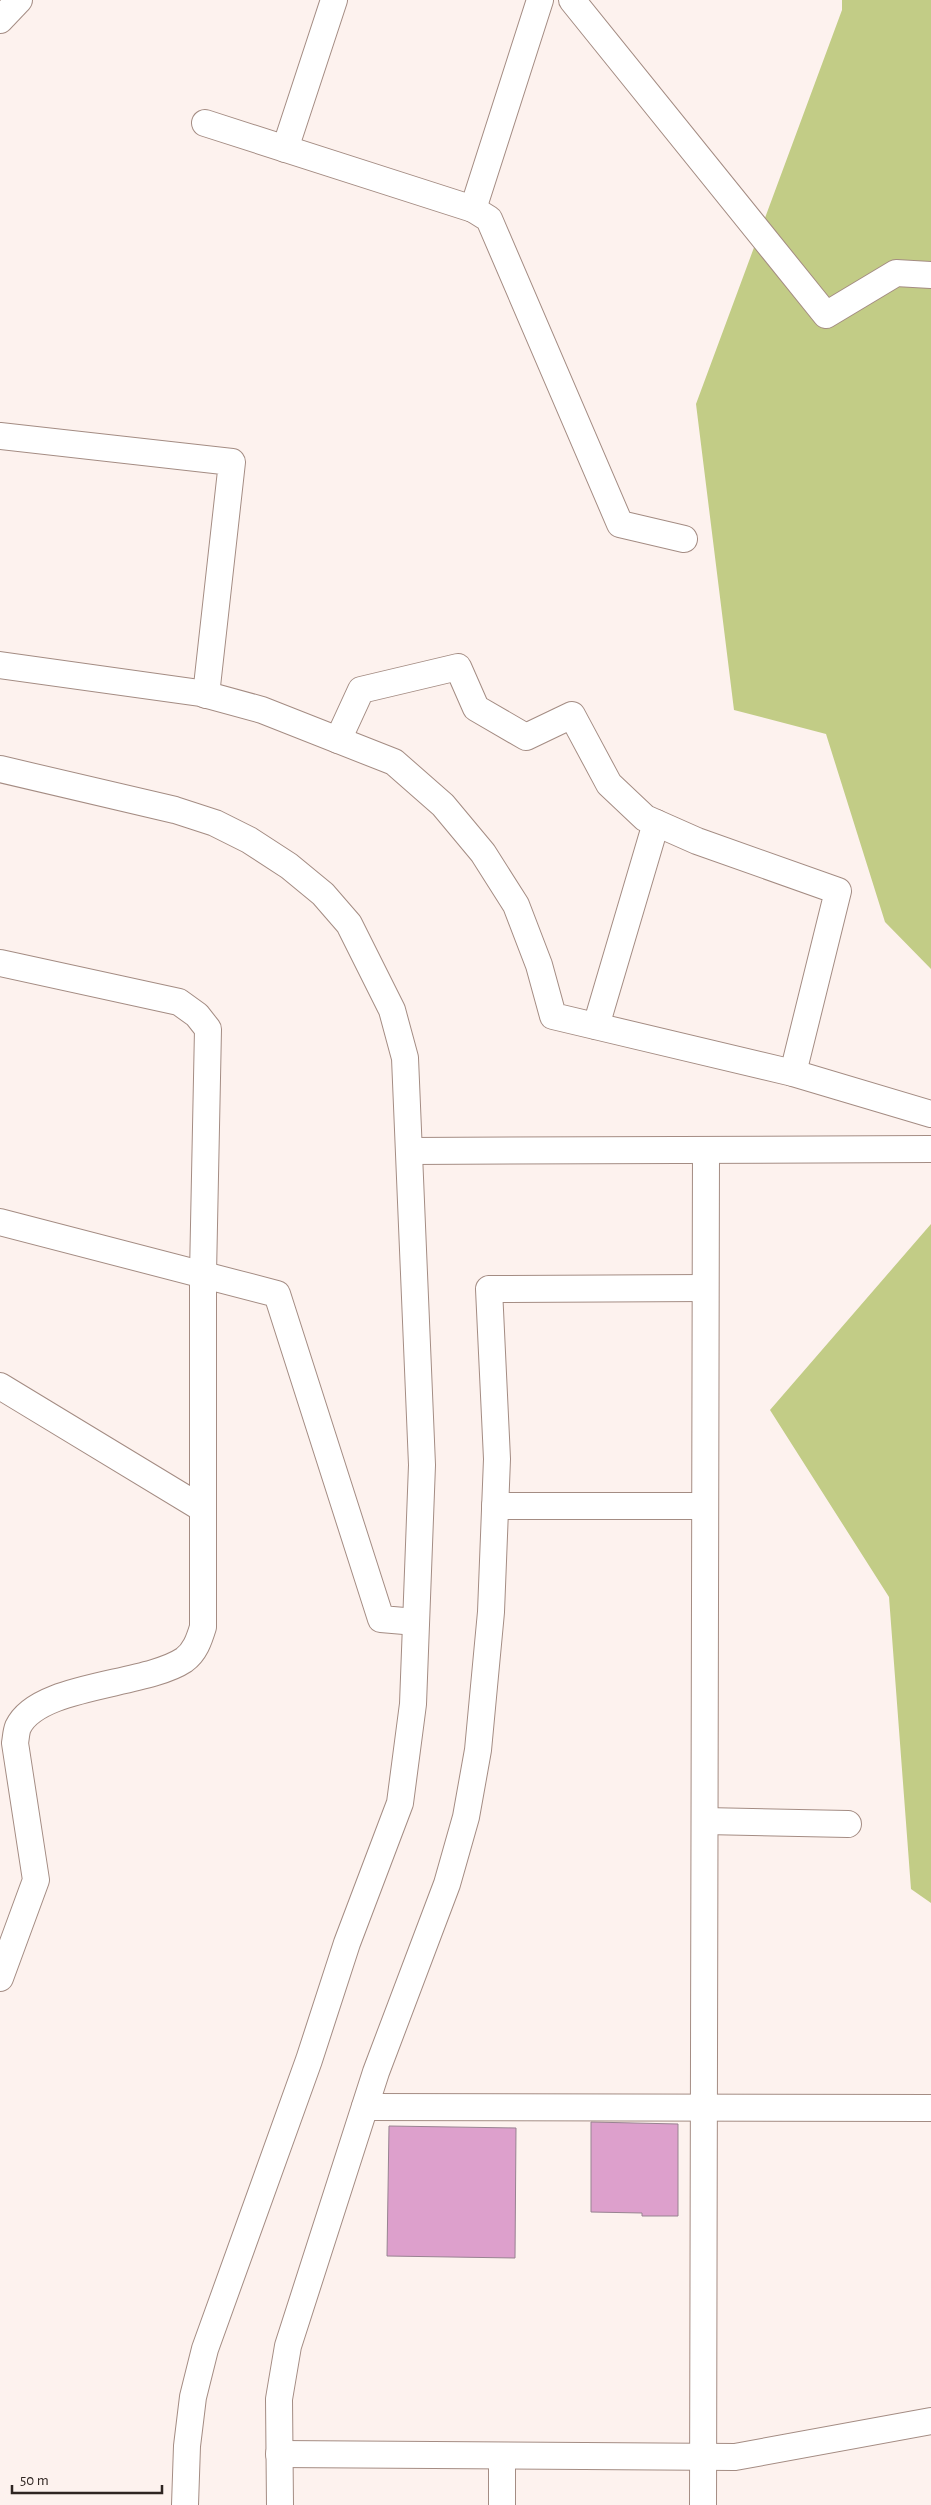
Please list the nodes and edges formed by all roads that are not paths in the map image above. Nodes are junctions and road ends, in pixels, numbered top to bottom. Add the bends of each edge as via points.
1 (19, 0) edge
2 (334, 0) edge
3 (540, 0) edge
4 (572, 0) edge
5 (0, 20) edge
6 (206, 124) dead end
7 (285, 149) junction
8 (473, 209) junction
9 (931, 275) edge
10 (0, 436) edge
11 (684, 539) dead end
12 (0, 665) edge
13 (206, 695) junction
14 (338, 740) junction
15 (0, 769) edge
16 (656, 823) junction
17 (0, 963) edge
18 (596, 1026) junction
19 (793, 1073) junction
20 (931, 1114) edge
21 (931, 1149) edge
22 (410, 1151) junction
23 (706, 1151) junction
24 (0, 1222) edge
25 (203, 1274) junction
26 (705, 1288) junction
27 (0, 1386) edge
28 (496, 1506) junction
29 (705, 1506) junction
30 (203, 1509) junction
31 (416, 1622) junction
32 (705, 1821) junction
33 (848, 1824) dead end
34 (0, 1978) edge
35 (365, 2107) junction
36 (704, 2107) junction
37 (931, 2108) edge
38 (931, 2421) edge
39 (279, 2454) junction
40 (502, 2456) junction
41 (703, 2458) junction
42 (185, 2505) edge
43 (280, 2505) edge
44 (502, 2505) edge
45 (703, 2505) edge

1 - 5 street
2 - 7 street
3 - 8 street
4 - 9 street via 826,315 896,273
6 - 7 street
7 - 8 street
8 - 11 street via 489,219 620,524
10 - 13 street via 232,462
12 - 13 street
13 - 14 street via 262,710
14 - 16 street via 361,690 458,667 476,708 526,738 572,714 609,784 645,818
14 - 18 street via 394,762 443,805 483,853 516,905 539,965 553,1016
15 - 22 street via 175,810 215,823 289,866 323,894 349,924 392,1010 405,1058
16 - 18 street
16 - 19 street via 697,841 838,891
17 - 25 street via 179,1002 197,1015 208,1029
18 - 19 street
19 - 20 street
21 - 23 street
22 - 23 street
22 - 31 street via 422,1465
23 - 26 street
24 - 25 street
25 - 30 street
25 - 31 street via 277,1294 381,1618
26 - 28 street via 489,1289 497,1459
26 - 29 street
27 - 30 street
28 - 29 street
28 - 35 street via 486,1682 466,1817 447,1884
29 - 32 street
30 - 34 street via 203,1627 198,1644 184,1660 159,1670 54,1699 31,1713 18,1727 15,1743 36,1880
31 - 42 street via 413,1704 400,1803 205,2349 193,2397
32 - 33 street
32 - 36 street
35 - 36 street
35 - 39 street via 288,2346 278,2399
36 - 37 street
36 - 41 street
38 - 41 street via 735,2457
39 - 40 street
39 - 43 street
40 - 41 street
40 - 44 street
41 - 45 street

